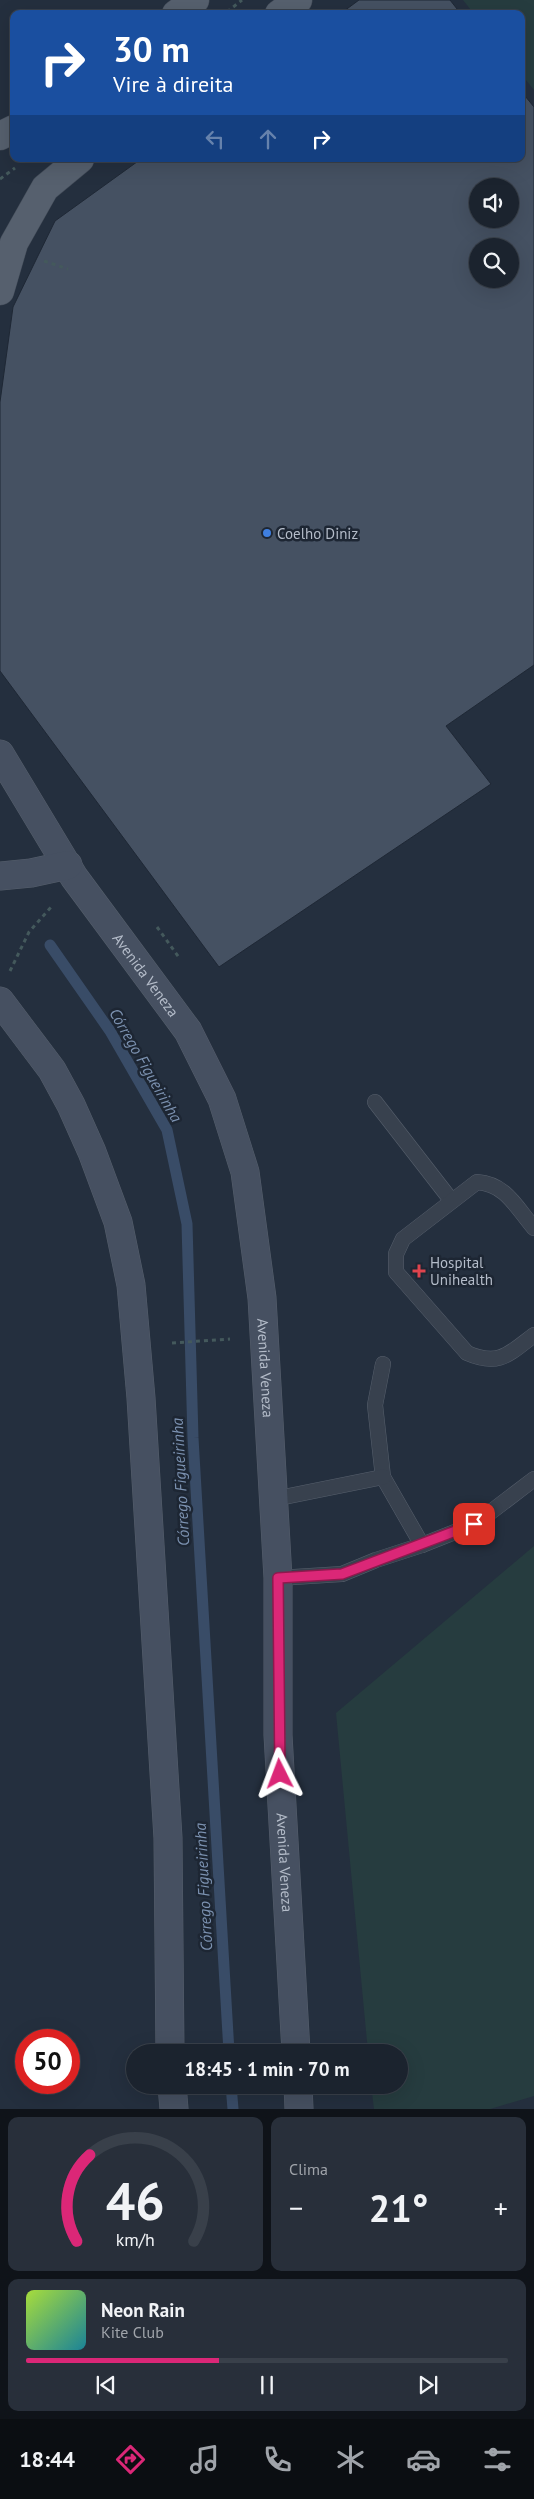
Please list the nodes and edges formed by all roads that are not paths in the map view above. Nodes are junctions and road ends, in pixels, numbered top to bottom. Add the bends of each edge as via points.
1 (195, 0) edge
2 (298, 0) edge
3 (181, 10) edge
4 (284, 10) edge
5 (76, 162) edge
6 (0, 291) edge
7 (0, 754) edge
8 (68, 865) junction
9 (0, 876) edge
10 (0, 1001) edge
11 (375, 1102) dead end
12 (451, 1200) junction
13 (534, 1228) edge
14 (534, 1335) edge
15 (383, 1364) dead end
16 (383, 1477) junction
17 (534, 1479) edge
18 (274, 1499) junction
19 (422, 1545) junction
20 (278, 1578) junction
21 (170, 2044) edge
22 (296, 2044) edge
23 (173, 2094) edge
24 (298, 2094) edge
25 (174, 2109) edge
26 (299, 2109) edge

1 - 3 main road
2 - 4 main road
5 - 6 main road via 45,188 14,243
7 - 8 main road, Avenida Veneza
8 - 9 main road
8 - 18 main road, Avenida Veneza via 188,1031 222,1098 245,1172 262,1298
10 - 21 main road via 52,1070 92,1152 118,1222 131,1285 168,1838
11 - 12 lane
12 - 13 lane via 477,1182 500,1187
12 - 14 lane via 403,1239 396,1254 396,1272 467,1353 481,1359 503,1358
15 - 16 lane via 375,1404
16 - 18 lane
16 - 19 lane
17 - 19 lane via 474,1524
18 - 20 main road, Avenida Veneza
19 - 20 lane via 342,1574
20 - 22 main road, Avenida Veneza via 278,1734
23 - 25 main road
24 - 26 main road

